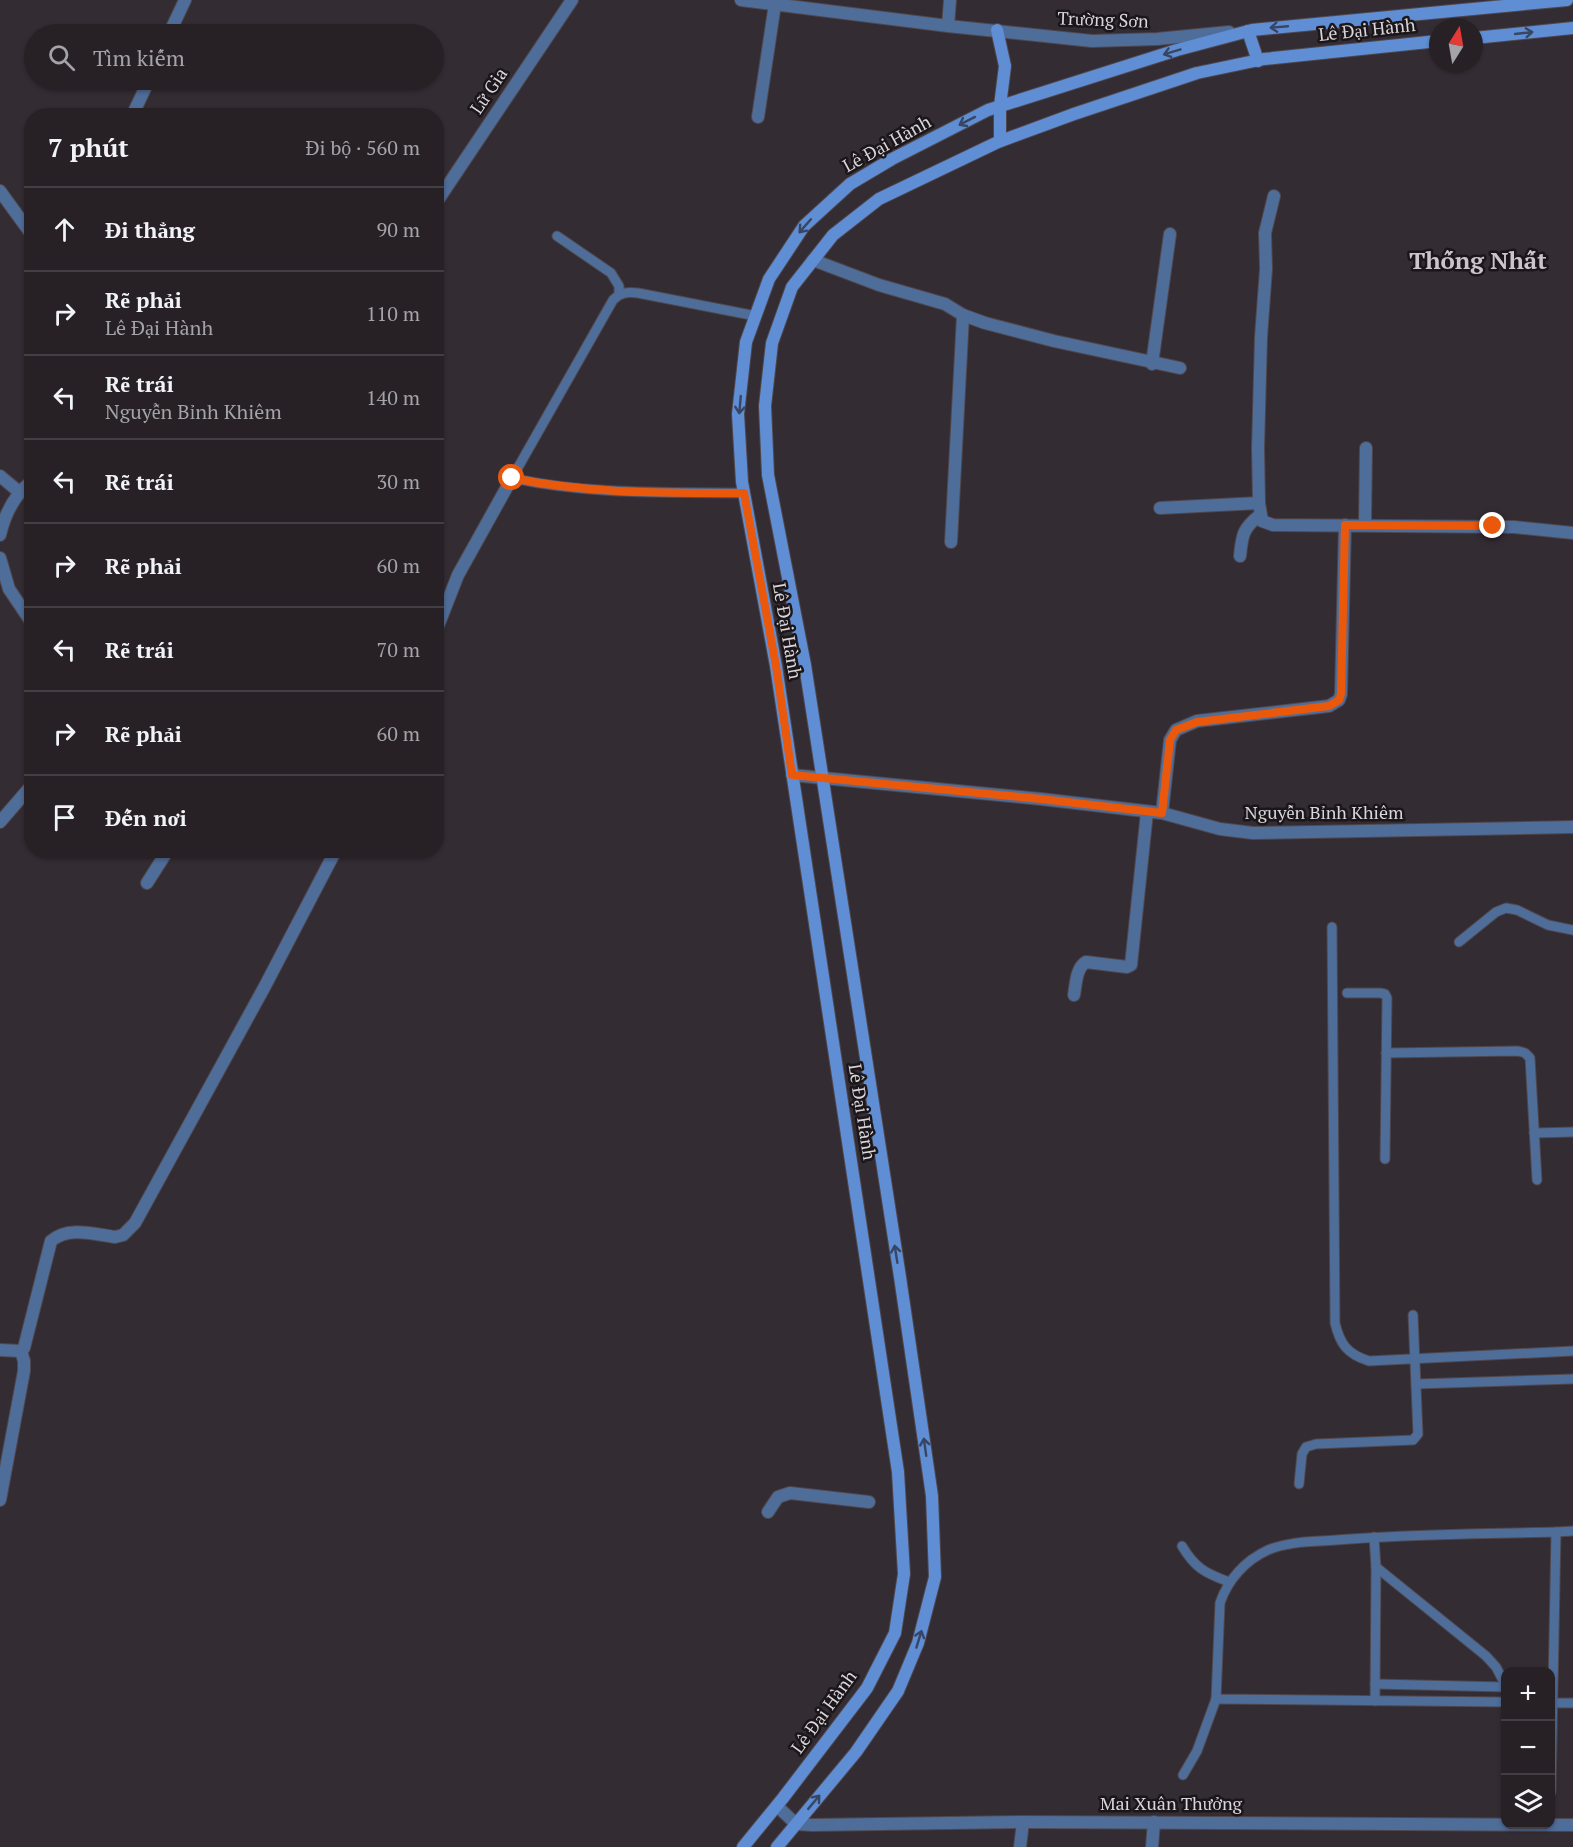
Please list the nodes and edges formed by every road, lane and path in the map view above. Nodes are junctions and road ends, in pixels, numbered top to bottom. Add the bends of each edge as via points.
1 (185, 0) edge
2 (572, 0) edge
3 (741, 0) edge
4 (950, 0) edge
5 (1567, 0) edge
6 (775, 4) junction
7 (174, 24) edge
8 (948, 26) junction
9 (1573, 28) edge
10 (997, 30) junction
11 (1248, 31) junction
12 (1483, 37) edge
13 (1429, 42) edge
14 (1258, 61) junction
15 (144, 90) edge
16 (1000, 106) junction
17 (136, 108) edge
18 (758, 117) dead end
19 (1000, 141) junction
20 (0, 191) edge
21 (444, 191) edge
22 (1274, 196) dead end
23 (24, 223) edge
24 (1170, 234) dead end
25 (557, 236) dead end
26 (813, 260) junction
27 (619, 294) junction
28 (963, 315) junction
29 (756, 316) junction
30 (1152, 364) junction
31 (1180, 368) dead end
32 (1366, 448) dead end
33 (0, 476) edge
34 (512, 478) junction
35 (24, 487) edge
36 (18, 491) junction
37 (744, 493) junction
38 (1161, 508) dead end
39 (1259, 509) junction
40 (1345, 525) junction
41 (1365, 525) junction
42 (1573, 532) edge
43 (0, 535) edge
44 (951, 542) dead end
45 (1240, 556) dead end
46 (0, 558) edge
47 (24, 611) edge
48 (444, 611) edge
49 (792, 775) junction
50 (822, 777) junction
51 (24, 794) edge
52 (1147, 812) junction
53 (1162, 813) junction
54 (0, 822) edge
55 (1573, 827) edge
56 (163, 858) edge
57 (332, 858) edge
58 (147, 883) dead end
59 (1332, 927) dead end
60 (1573, 930) edge
61 (1459, 942) dead end
62 (1347, 993) dead end
63 (1074, 995) dead end
64 (1386, 1053) junction
65 (1573, 1132) edge
66 (1534, 1133) junction
67 (1384, 1159) dead end
68 (1537, 1180) dead end
69 (1413, 1315) dead end
70 (0, 1350) edge
71 (21, 1351) junction
72 (1573, 1351) edge
73 (1414, 1359) junction
74 (1573, 1379) edge
75 (1416, 1384) junction
76 (1299, 1484) dead end
77 (0, 1500) edge
78 (869, 1502) dead end
79 (768, 1512) dead end
80 (1573, 1531) edge
81 (1556, 1532) junction
82 (1374, 1537) junction
83 (1182, 1546) dead end
84 (1376, 1567) junction
85 (1229, 1582) junction
86 (1553, 1667) edge
87 (1501, 1677) edge
88 (1375, 1684) junction
89 (1501, 1687) edge
90 (1216, 1699) junction
91 (1376, 1701) junction
92 (1501, 1702) edge
93 (1555, 1703) edge
94 (1573, 1703) edge
95 (1552, 1721) edge
96 (1184, 1775) dead end
97 (1551, 1775) edge
98 (777, 1806) junction
99 (1023, 1822) junction
100 (1154, 1822) junction
101 (796, 1824) junction
102 (1573, 1825) edge
103 (743, 1847) edge
104 (777, 1847) edge
105 (1020, 1847) edge
106 (1152, 1847) edge

1 - 7 street
2 - 21 street, Lữ Gia
3 - 6 street, Trường Sơn
4 - 8 street
5 -> 11 main road, Lê Đại Hành
6 - 8 street, Trường Sơn
6 - 18 street
8 - 10 street, Trường Sơn
12 -> 9 main road
10 - 11 street, Trường Sơn via 1092,41
10 - 16 main road via 1005,66
11 - 14 main road
11 -> 16 main road, Lê Đại Hành
13 - 14 main road, Lê Đại Hành
14 - 19 main road, Lê Đại Hành via 1197,73
15 - 17 street
16 - 19 main road
16 -> 29 main road, Lê Đại Hành via 850,184 804,226 769,279
19 - 26 main road, Lê Đại Hành via 879,199 833,235
20 - 23 street
22 - 39 street via 1265,233
24 - 30 street
25 - 27 lane via 611,273
26 - 28 street via 945,304
26 - 50 main road, Lê Đại Hành via 792,287 772,343 765,406 768,475
27 - 29 lane via 638,293
27 - 34 lane
28 - 30 street
28 - 44 street
29 -> 37 main road, Lê Đại Hành via 746,342 738,414
30 - 31 street
32 - 41 street
33 - 36 street
34 - 37 lane via 581,489
34 - 48 street via 458,575
35 - 36 street
36 - 43 street
37 - 49 main road, Lê Đại Hành
38 - 39 street
39 - 40 street via 1262,521 1273,525
39 - 45 street via 1242,536
40 - 41 street
40 - 53 street via 1339,700 1329,706 1197,722 1176,730 1170,740
41 - 42 street via 1514,526
46 - 47 street via 9,589
49 - 50 street, Nguyễn Bỉnh Khiêm
49 - 98 main road, Lê Đại Hành via 898,1472 904,1574 895,1633 867,1688
50 - 52 street, Nguyễn Bỉnh Khiêm
101 -> 50 main road, Lê Đại Hành via 856,1752 898,1691 918,1643 935,1577 932,1496
51 - 54 street
52 - 53 street, Nguyễn Bỉnh Khiêm
52 - 63 street via 1131,965 1082,963
53 - 55 street, Nguyễn Bỉnh Khiêm via 1220,829 1253,833
56 - 58 street
57 - 71 street via 135,1223 115,1237 67,1232 51,1241
59 - 73 lane via 1335,1323 1339,1339 1356,1357 1369,1361
60 - 61 lane via 1548,925 1506,908
62 - 64 lane via 1385,994
64 - 66 lane via 1525,1053 1530,1058
64 - 67 lane
65 - 66 lane
66 - 68 lane
69 - 73 lane
70 - 71 street
71 - 77 street via 24,1371
72 - 73 lane
73 - 75 lane
74 - 75 lane
75 - 76 lane via 1416,1438 1306,1447
78 - 79 street via 790,1493 778,1497
80 - 81 lane
81 - 82 lane
81 - 86 lane
82 - 84 lane
82 - 85 lane via 1285,1544 1257,1556
83 - 85 lane via 1195,1566
84 - 87 lane via 1486,1656
84 - 88 lane
85 - 90 lane via 1220,1603
88 - 89 lane
88 - 91 lane
90 - 91 lane
90 - 96 lane
91 - 92 lane
93 - 94 lane
95 - 97 lane
98 - 101 street
98 - 103 main road, Lê Đại Hành
99 - 100 street, Mai Xuân Thưởng
99 - 101 street, Mai Xuân Thưởng
99 - 105 street
100 - 102 street, Mai Xuân Thưởng
100 - 106 street
101 - 104 main road, Lê Đại Hành

